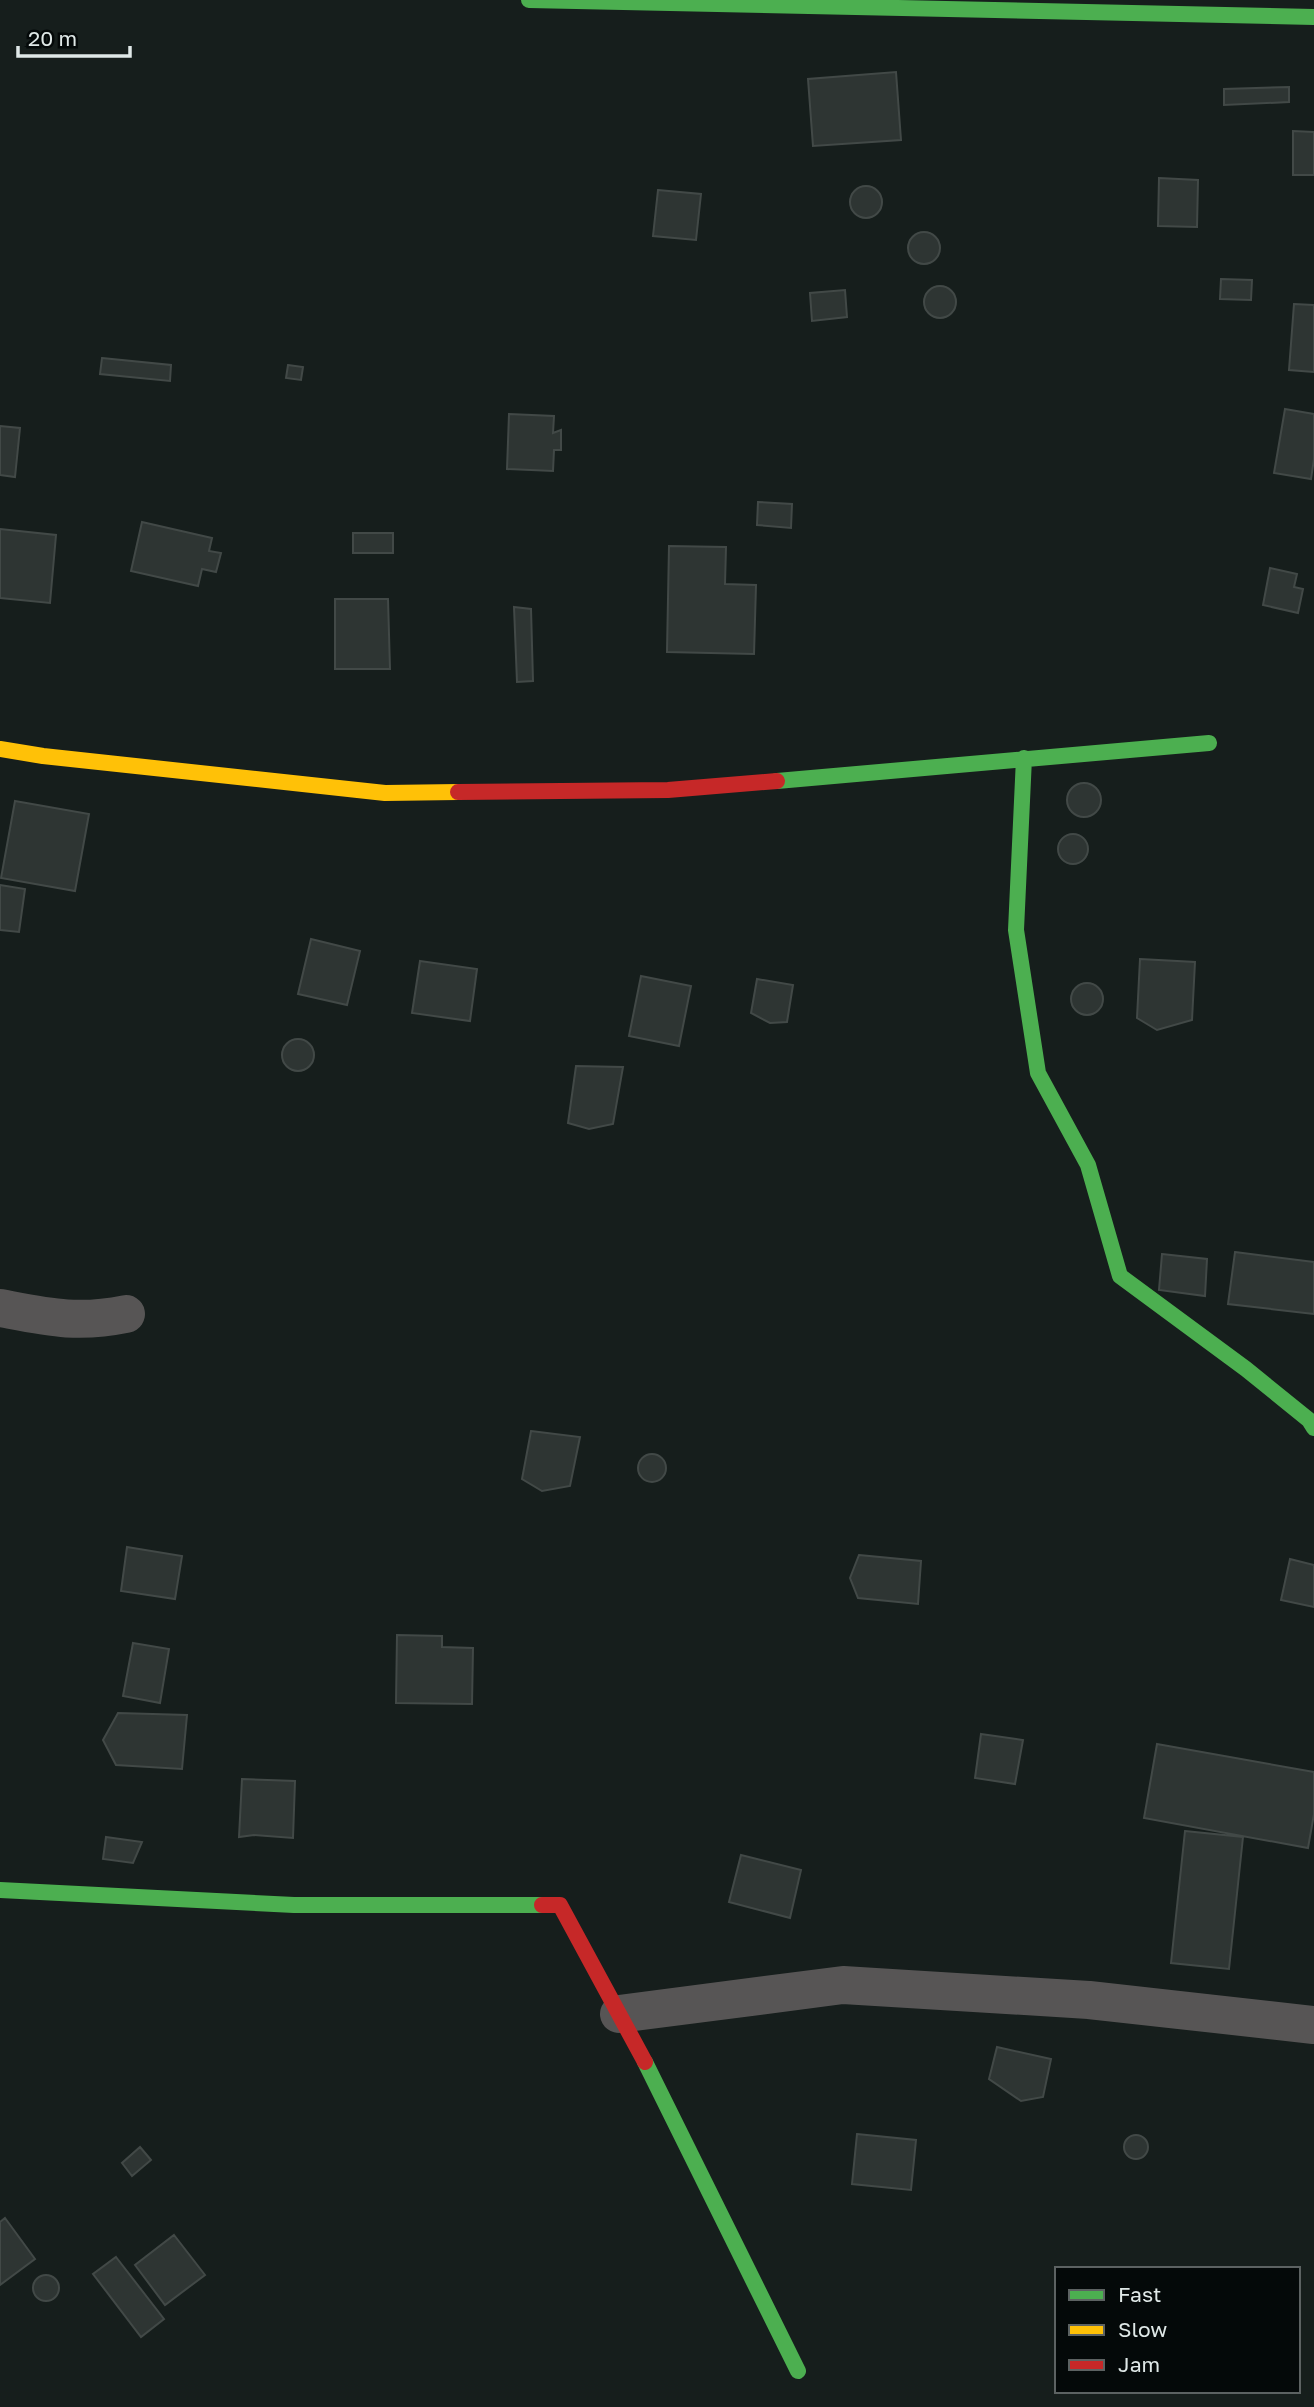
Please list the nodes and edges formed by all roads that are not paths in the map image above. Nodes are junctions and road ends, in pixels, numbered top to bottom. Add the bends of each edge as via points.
1 (529, 0) edge
2 (734, 3) edge
3 (1314, 17) edge
4 (1209, 743) dead end
5 (0, 749) edge
6 (1024, 758) junction
7 (0, 1308) edge
8 (127, 1314) dead end
9 (1314, 1428) edge
10 (0, 1890) edge
11 (619, 2014) junction
12 (1314, 2025) edge
13 (798, 2371) dead end

1 - 2 street
2 - 3 street
4 - 6 street
5 - 6 street via 385,793 668,790
6 - 9 street via 1016,930 1038,1073 1088,1165 1121,1276 1246,1369
7 - 8 street via 69,1321
10 - 11 street via 294,1905 560,1905
11 - 12 street via 843,1985 1089,2000
11 - 13 street via 662,2091

